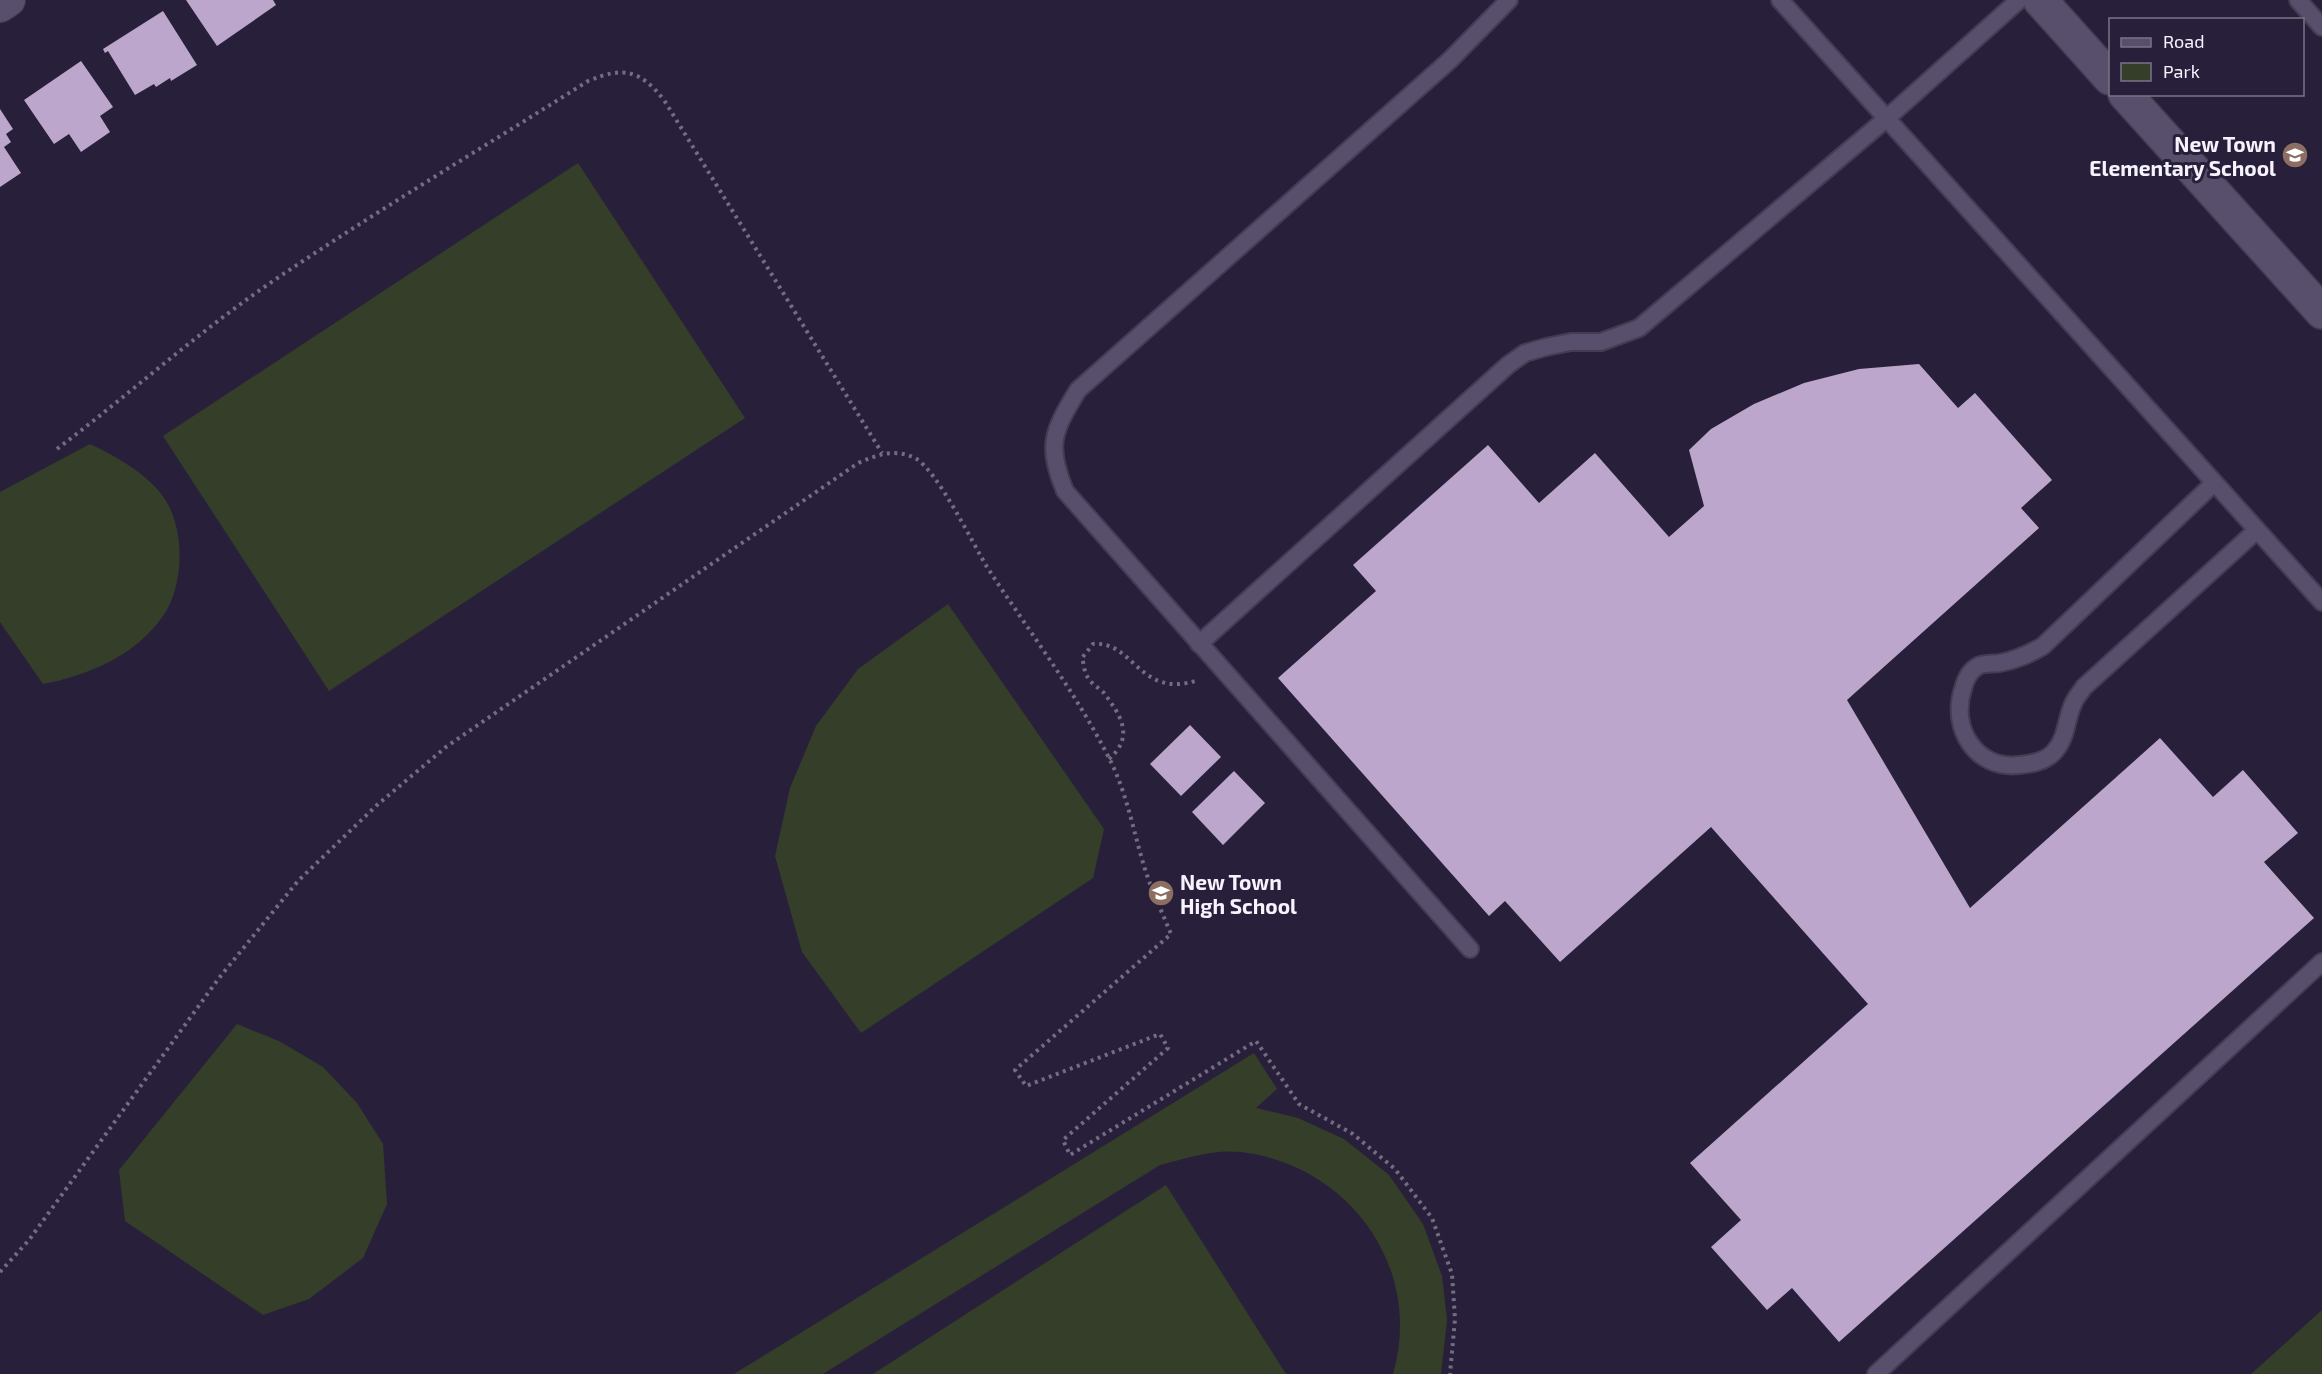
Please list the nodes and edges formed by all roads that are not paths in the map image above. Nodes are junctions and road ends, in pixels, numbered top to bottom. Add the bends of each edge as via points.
1 (9, 0) edge
2 (1509, 0) edge
3 (1780, 0) edge
4 (2019, 0) edge
5 (2040, 0) edge
6 (2298, 0) edge
7 (0, 6) edge
8 (2322, 27) edge
9 (2109, 77) edge
10 (2127, 96) edge
11 (1886, 118) junction
12 (2322, 312) edge
13 (2214, 483) junction
14 (2257, 530) junction
15 (2322, 602) edge
16 (1200, 644) junction
17 (1470, 949) dead end
18 (2322, 962) edge
19 (1876, 1374) edge

1 - 7 street
2 - 16 lane via 1450,60 1078,390 1061,417 1052,444 1056,470 1065,491
3 - 11 lane
4 - 11 lane
5 - 9 street
6 - 8 lane
10 - 12 street
11 - 13 lane
11 - 16 lane via 1639,328 1601,342 1546,347 1525,353 1508,364
13 - 14 lane
13 - 14 lane via 2043,646 2022,657 1978,666 1966,678 1959,719 1966,740 1977,753 1994,764 2014,766 2035,764 2052,754 2063,740 2073,703 2084,687
14 - 15 lane
16 - 17 lane
18 - 19 lane

